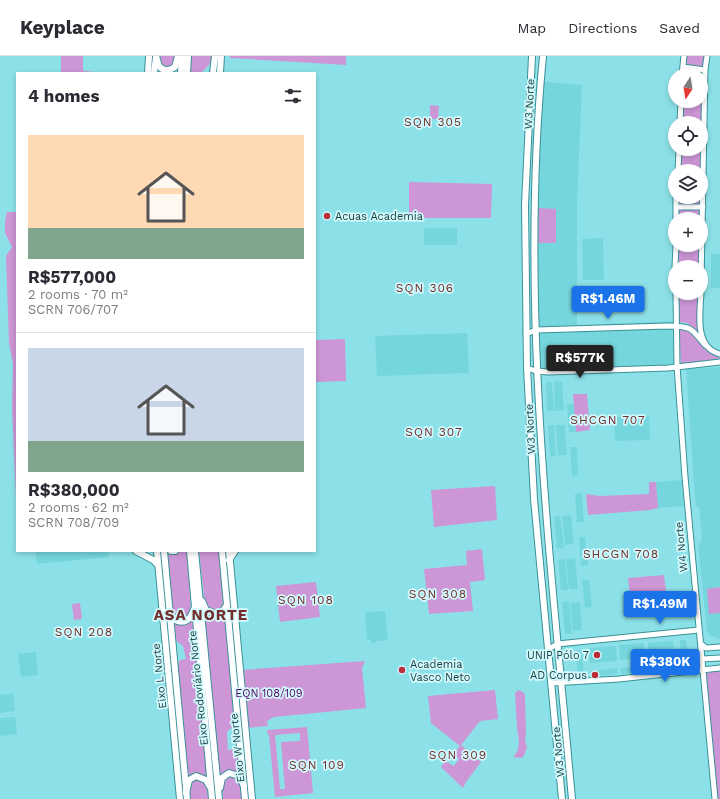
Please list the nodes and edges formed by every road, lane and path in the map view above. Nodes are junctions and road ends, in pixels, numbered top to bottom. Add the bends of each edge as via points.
1 (150, 56) edge
2 (156, 56) edge
3 (178, 56) edge
4 (182, 56) edge
5 (188, 56) edge
6 (215, 56) edge
7 (221, 56) edge
8 (532, 56) edge
9 (542, 56) edge
10 (684, 56) edge
11 (707, 56) edge
12 (683, 67) joint
13 (690, 68) edge
14 (705, 68) edge
15 (159, 70) edge
16 (176, 70) edge
17 (148, 72) edge
18 (154, 72) edge
19 (181, 72) edge
20 (187, 72) edge
21 (214, 72) edge
22 (220, 72) edge
23 (529, 108) junction
24 (704, 108) edge
25 (538, 121) junction
26 (676, 206) joint
27 (703, 207) junction
28 (676, 212) edge
29 (703, 212) edge
30 (526, 284) junction
31 (535, 294) junction
32 (676, 300) edge
33 (701, 300) edge
34 (676, 326) junction
35 (536, 330) junction
36 (526, 334) junction
37 (705, 345) junction
38 (720, 355) edge
39 (720, 362) edge
40 (714, 363) junction
41 (677, 366) junction
42 (527, 368) junction
43 (536, 371) junction
44 (529, 407) junction
45 (539, 415) junction
46 (138, 552) edge
47 (157, 552) edge
48 (164, 552) edge
49 (190, 552) edge
50 (194, 552) edge
51 (222, 552) edge
52 (229, 552) edge
53 (234, 552) edge
54 (229, 560) junction
55 (158, 566) junction
56 (199, 592) junction
57 (544, 599) junction
58 (227, 604) junction
59 (195, 607) junction
60 (554, 608) junction
61 (169, 611) junction
62 (546, 619) junction
63 (555, 621) junction
64 (699, 630) junction
65 (700, 643) junction
66 (557, 644) junction
67 (720, 647) edge
68 (549, 649) junction
69 (720, 658) edge
70 (702, 659) junction
71 (720, 668) edge
72 (702, 670) junction
73 (552, 683) junction
74 (561, 683) junction
75 (553, 697) junction
76 (564, 706) junction
77 (555, 715) junction
78 (564, 717) junction
79 (244, 786) junction
80 (212, 791) junction
81 (186, 796) edge
82 (219, 796) edge
83 (180, 799) edge
84 (212, 799) edge
85 (245, 799) edge
86 (252, 799) edge
87 (562, 799) edge
88 (572, 799) edge
89 (714, 799) edge

1 - 17 main road
2 - 15 main road
2 - 18 main road
3 - 16 main road
4 - 19 main road
5 - 20 main road
6 - 21 main road
7 - 22 main road
8 - 23 main road, W3 Norte
9 - 25 main road, W3 Norte
10 - 12 main road
11 - 14 main road
12 - 13 main road
15 - 16 main road
23 - 25 main road via 532,105 536,107
23 - 30 main road, W3 Norte via 525,205
24 - 27 main road
25 - 31 main road, W3 Norte
26 - 27 main road
26 - 28 main road
27 - 29 main road
30 - 31 main road via 528,295
30 - 36 main road, W3 Norte
31 - 35 main road, W3 Norte
32 - 34 main road, W4 Norte
33 - 37 main road via 701,331
34 - 35 main road
34 - 37 main road via 686,326 693,330
34 - 41 main road, W4 Norte
35 - 36 main road
35 - 43 main road, W3 Norte
36 - 42 main road, W3 Norte
37 - 38 main road
38 - 40 main road
39 - 40 main road
40 - 41 main road
41 - 43 main road
41 - 64 main road, W4 Norte
42 - 43 main road
42 - 44 main road, W3 Norte
43 - 45 main road, W3 Norte
44 - 45 main road via 532,404 537,405
44 - 57 main road, W3 Norte via 534,498
45 - 60 main road, W3 Norte
46 - 55 main road via 153,560
47 - 55 main road, Eixo L Norte
48 - 61 main road, Eixo L Norte
49 - 59 main road, Eixo Rodoviário Norte
50 - 56 main road, Eixo Rodoviário Norte
51 - 58 main road, Eixo W Norte
52 - 54 main road, Eixo W Norte
53 - 54 main road
54 - 86 main road, Eixo W Norte
55 - 83 main road, Eixo L Norte
56 - 58 main road via 209,612 219,613
56 - 82 main road, Eixo Rodoviário Norte
57 - 60 main road via 548,610 552,611
57 - 62 main road, W3 Norte
58 - 79 main road, Eixo W Norte
59 - 61 main road via 189,619 183,622 175,620
59 - 80 main road, Eixo Rodoviário Norte
60 - 63 main road, W3 Norte
61 - 81 main road, Eixo L Norte
62 - 63 main road via 551,616
62 - 68 main road, W3 Norte
63 - 66 main road, W3 Norte
64 - 65 main road, W4 Norte
64 - 66 main road
65 - 67 main road via 706,648
65 - 70 main road, W4 Norte
66 - 68 main road
66 - 74 main road, W3 Norte
68 - 73 main road, W3 Norte
69 - 70 main road
70 - 72 main road, W4 Norte
71 - 72 main road
72 - 74 main road
72 - 89 main road, W4 Norte
73 - 74 main road
73 - 75 main road, W3 Norte
74 - 76 main road, W3 Norte
75 - 76 main road via 557,709
75 - 77 main road, W3 Norte
76 - 78 main road, W3 Norte
77 - 78 main road via 560,714
77 - 87 main road, W3 Norte
78 - 88 main road, W3 Norte
79 - 82 main road via 239,776 229,773 222,778
79 - 85 main road, Eixo W Norte
80 - 81 main road via 206,780 196,776 189,780
80 - 84 main road, Eixo Rodoviário Norte

